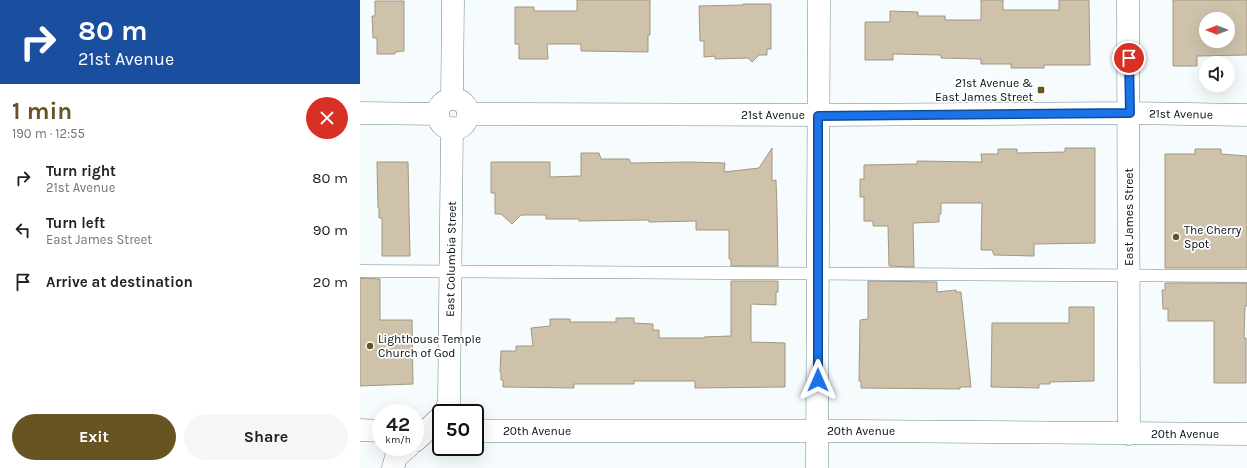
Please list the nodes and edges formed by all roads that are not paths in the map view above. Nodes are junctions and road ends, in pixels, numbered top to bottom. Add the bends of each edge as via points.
1 (453, 0) edge
2 (819, 0) edge
3 (1128, 0) edge
4 (1130, 113) junction
5 (360, 114) edge
6 (452, 114) junction
7 (1247, 115) edge
8 (818, 116) junction
9 (360, 271) edge
10 (451, 271) junction
11 (818, 274) junction
12 (1129, 276) junction
13 (1247, 276) edge
14 (448, 404) edge
15 (360, 430) edge
16 (372, 431) edge
17 (484, 431) edge
18 (818, 431) junction
19 (1129, 434) junction
20 (1247, 434) edge
21 (397, 456) edge
22 (393, 468) edge
23 (818, 468) edge

1 - 6 street, East Columbia Street
2 - 8 street
3 - 4 street, East James Street
4 - 7 street, 21st Avenue
4 - 8 street, 21st Avenue
4 - 12 street, East James Street
5 - 6 street, 21st Avenue
6 - 8 street, 21st Avenue
6 - 10 street, East Columbia Street
8 - 11 street
9 - 10 lane
10 - 11 lane
10 - 14 street, East Columbia Street
11 - 12 lane
11 - 18 street
12 - 13 lane
12 - 19 street, East James Street
15 - 16 street
17 - 18 street, 20th Avenue
18 - 19 street, 20th Avenue
18 - 23 street
19 - 20 street, 20th Avenue
21 - 22 street

